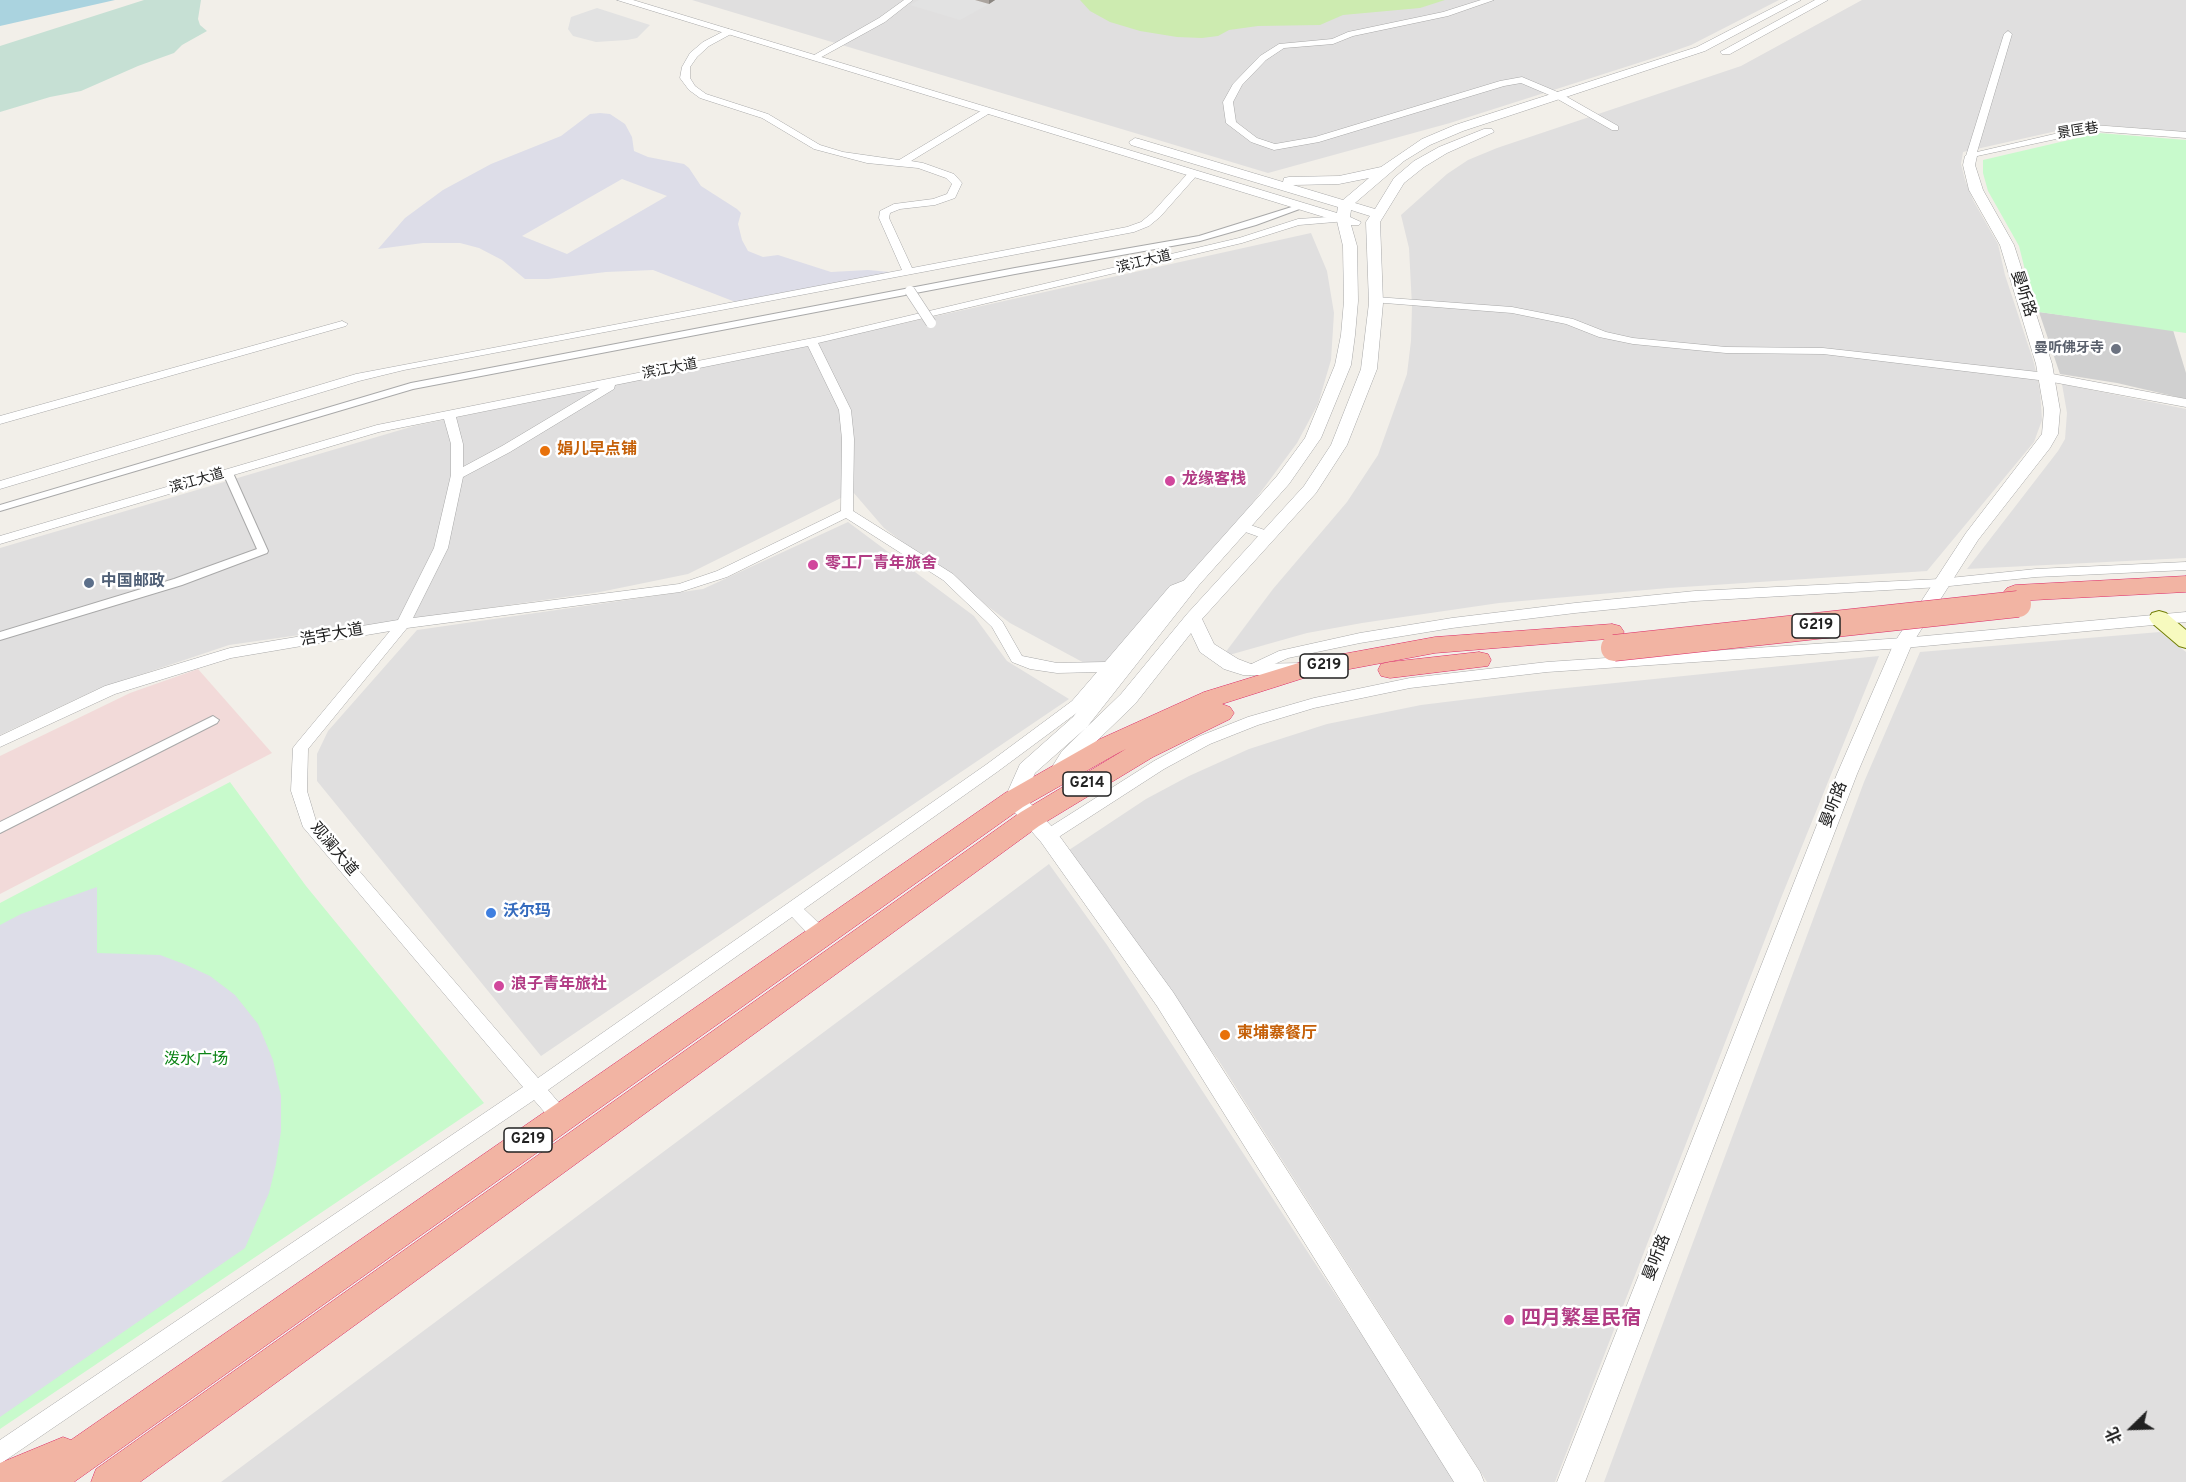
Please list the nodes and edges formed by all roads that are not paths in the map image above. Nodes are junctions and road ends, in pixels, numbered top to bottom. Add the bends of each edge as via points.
1 (622, 0) edge
2 (666, 0) edge
3 (909, 0) edge
4 (1490, 0) edge
5 (1796, 0) edge
6 (1823, 0) edge
7 (728, 32) junction
8 (2008, 34) dead end
9 (829, 50) junction
10 (813, 58) junction
11 (1557, 95) junction
12 (1572, 103) junction
13 (987, 111) junction
14 (1088, 128) dead end
15 (1615, 128) dead end
16 (2186, 135) edge
17 (1122, 138) dead end
18 (1971, 156) junction
19 (901, 163) junction
20 (1384, 170) junction
21 (1193, 174) junction
22 (1257, 178) junction
23 (1301, 207) junction
24 (1344, 212) junction
25 (1375, 221) junction
26 (908, 272) junction
27 (910, 291) junction
28 (1376, 300) junction
29 (931, 323) dead end
30 (342, 324) dead end
31 (811, 341) junction
32 (2047, 377) junction
33 (620, 380) junction
34 (2186, 403) edge
35 (449, 414) junction
36 (0, 420) edge
37 (228, 473) junction
38 (457, 475) junction
39 (0, 485) edge
40 (0, 508) edge
41 (847, 513) junction
42 (1242, 526) junction
43 (1268, 536) junction
44 (0, 540) edge
45 (2186, 566) edge
46 (1193, 581) junction
47 (1940, 583) junction
48 (2186, 584) edge
49 (2186, 594) edge
50 (2017, 599) junction
51 (2186, 617) edge
52 (1193, 618) junction
53 (2159, 618) junction
54 (403, 624) junction
55 (0, 636) edge
56 (1613, 640) junction
57 (2186, 641) edge
58 (1903, 643) junction
59 (1107, 667) junction
60 (1305, 669) junction
61 (1250, 670) junction
62 (213, 720) dead end
63 (0, 742) edge
64 (1144, 750) joint
65 (1057, 775) junction
66 (1031, 818) junction
67 (0, 828) edge
68 (793, 908) junction
69 (821, 936) junction
70 (537, 1088) junction
71 (560, 1118) junction
72 (105, 1438) junction
73 (0, 1453) edge
74 (0, 1481) edge
75 (43, 1482) edge
76 (109, 1482) edge
77 (1470, 1482) edge
78 (1571, 1482) edge

1 - 7 street
2 - 9 street
3 - 9 street
4 - 11 street via 1333,41 1282,46 1263,58 1238,84 1228,102 1231,123 1254,140 1274,147 1316,141 1503,83 1522,80
5 - 11 street via 1701,49
6 - 12 street via 1718,56
7 - 10 street
7 - 19 street via 693,55 685,78 692,88 703,96 765,116 817,147 841,155
8 - 18 street
9 - 10 street
9 - 14 street
10 - 13 street
11 - 12 street
11 - 20 street via 1426,142
12 - 15 street
12 - 25 street via 1475,136 1419,164 1399,181
13 - 19 street
13 - 21 street
16 - 18 street, 景匡巷 via 2093,128
17 - 22 street
18 - 32 street, 曼听路 via 1973,180 2007,245
19 - 26 street via 936,170 957,183 951,196 885,211 884,218
20 - 22 street via 1339,180 1284,182
20 - 24 street
21 - 23 street
21 - 26 street via 1145,225
22 - 24 street
23 - 24 street
23 - 27 street via 1200,238
24 - 25 street
24 - 31 street, 滨江大道 via 1242,240
24 - 42 street via 1350,246 1351,301 1343,365 1312,438 1283,480
25 - 28 street
26 - 39 street via 356,378
27 - 29 street, bridge
27 - 40 street via 411,386
28 - 32 street via 1512,310 1569,321 1633,342 1726,350 1823,351
28 - 43 street via 1369,369 1339,445 1310,489
30 - 36 street
31 - 33 street, 滨江大道
31 - 41 street via 845,410
32 - 34 street
32 - 47 street, 曼听路 via 2052,410 2050,434
33 - 35 street, 滨江大道
33 - 38 street
35 - 37 street, 滨江大道 via 377,429
35 - 38 street, 观澜大道 via 457,444
37 - 44 street, 滨江大道
37 - 55 street via 263,551 178,582
38 - 54 street, 观澜大道 via 441,548
41 - 54 street, 浩宇大道 via 722,574 680,588
41 - 59 street via 948,578 997,624 1017,658 1057,668
42 - 43 street
42 - 46 street
43 - 52 street
45 - 47 street via 2036,573
46 - 59 street via 1175,589
46 - 66 street via 1080,722 1028,769
47 - 58 street, 曼听路
47 - 61 street via 1695,596 1452,623 1284,654
48 - 50 highway, G219
49 - 50 highway, G219
50 - 56 highway, G219, bridge
51 - 53 street
52 - 61 street via 1207,648 1231,664
52 - 65 street via 1128,699 1069,756
53 - 57 main road
53 - 58 street
54 - 63 street, 浩宇大道 via 220,657 110,690
54 - 70 street, 观澜大道 via 301,748 298,791 309,823
56 - 60 highway, G219 via 1435,645
56 - 64 highway, G219 via 1327,682 1224,711
58 - 66 street via 1547,667 1410,683 1314,703 1253,721
58 - 78 street, 曼听路 via 1847,774
59 - 68 street via 1077,705
60 - 61 street
60 - 65 highway, G219 via 1213,698 1108,746
62 - 67 street
64 - 66 highway, G214
65 - 66 highway, G214
66 - 69 highway, G219
66 - 76 highway, G219
66 - 77 street via 1165,999
68 - 69 street
68 - 70 street
69 - 71 highway, G219
70 - 71 street, 观澜大道
70 - 73 street
71 - 72 highway, G219
72 - 74 highway
72 - 75 highway, G219

